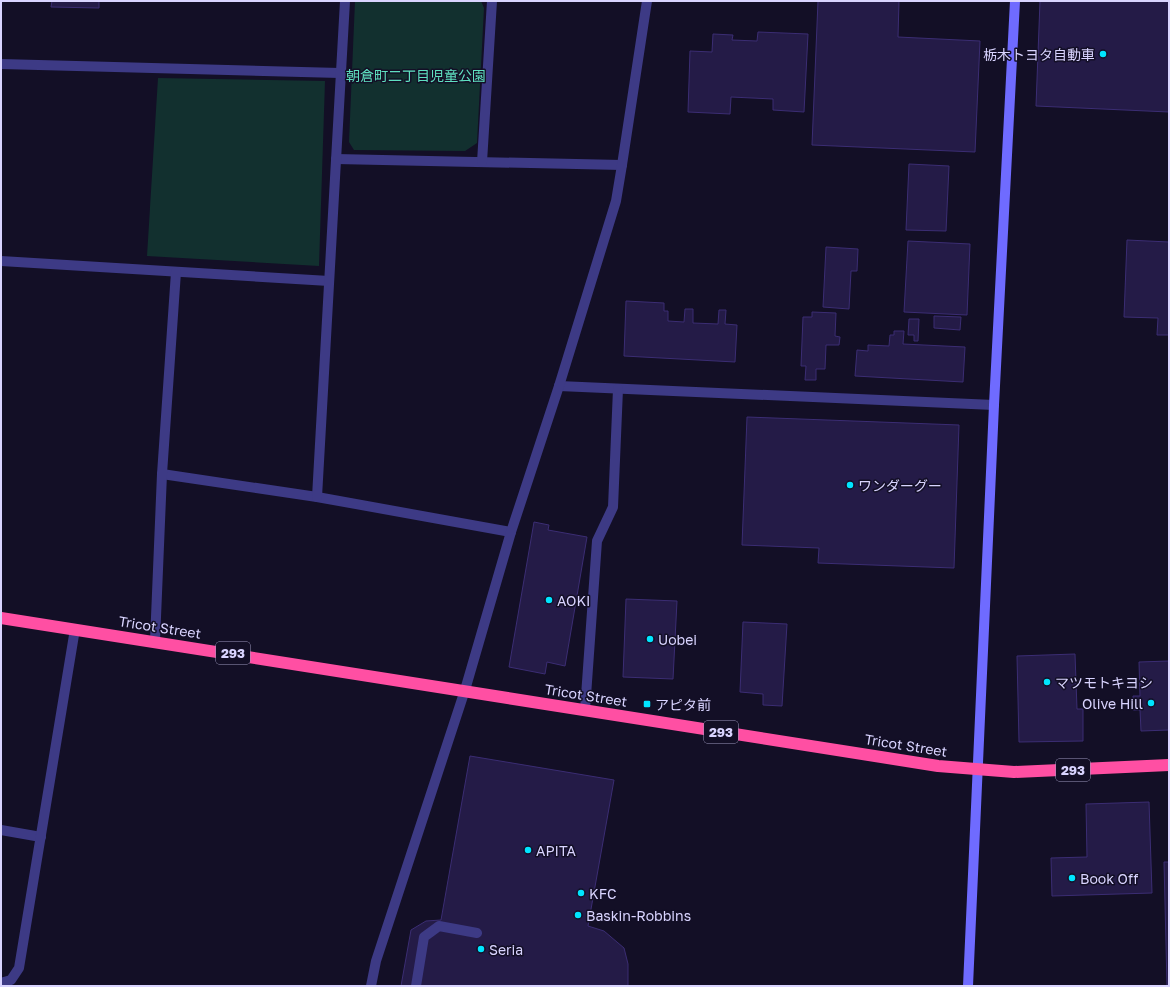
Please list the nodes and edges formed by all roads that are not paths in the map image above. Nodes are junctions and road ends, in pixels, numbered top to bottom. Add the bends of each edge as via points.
1 (345, 1) edge
2 (492, 1) edge
3 (647, 1) edge
4 (1015, 1) edge
5 (1, 64) edge
6 (340, 73) junction
7 (336, 159) junction
8 (482, 162) junction
9 (622, 165) junction
10 (1, 261) edge
11 (176, 272) junction
12 (329, 281) junction
13 (559, 386) junction
14 (618, 389) junction
15 (994, 404) junction
16 (162, 474) junction
17 (317, 497) junction
18 (510, 532) junction
19 (1, 618) edge
20 (75, 629) junction
21 (155, 641) junction
22 (465, 690) junction
23 (585, 710) junction
24 (1169, 765) edge
25 (977, 770) junction
26 (1, 830) edge
27 (41, 837) junction
28 (477, 933) dead end
29 (1, 983) edge
30 (371, 986) edge
31 (416, 986) edge
32 (968, 986) edge

1 - 6 street
2 - 8 street
3 - 9 street
4 - 15 street
5 - 6 street
6 - 7 street
7 - 8 street
7 - 12 street
8 - 9 street
9 - 13 street via 616,201
10 - 11 street
11 - 12 street
11 - 16 street
12 - 17 street
13 - 14 street
13 - 18 street
14 - 15 street
14 - 23 street via 613,507 598,541
15 - 25 street
16 - 17 street
16 - 21 street
17 - 18 street
18 - 22 street
19 - 20 highway, Tricot Street / 293
20 - 21 highway, Tricot Street / 293
20 - 27 street
21 - 22 highway, Tricot Street / 293
22 - 23 highway, Tricot Street / 293
22 - 30 street via 376,961
23 - 25 highway, Tricot Street / 293
24 - 25 highway, Tricot Street / 293 via 1014,772
25 - 32 street
26 - 27 street
27 - 29 street via 19,968 11,980
28 - 31 street via 439,926 424,937

